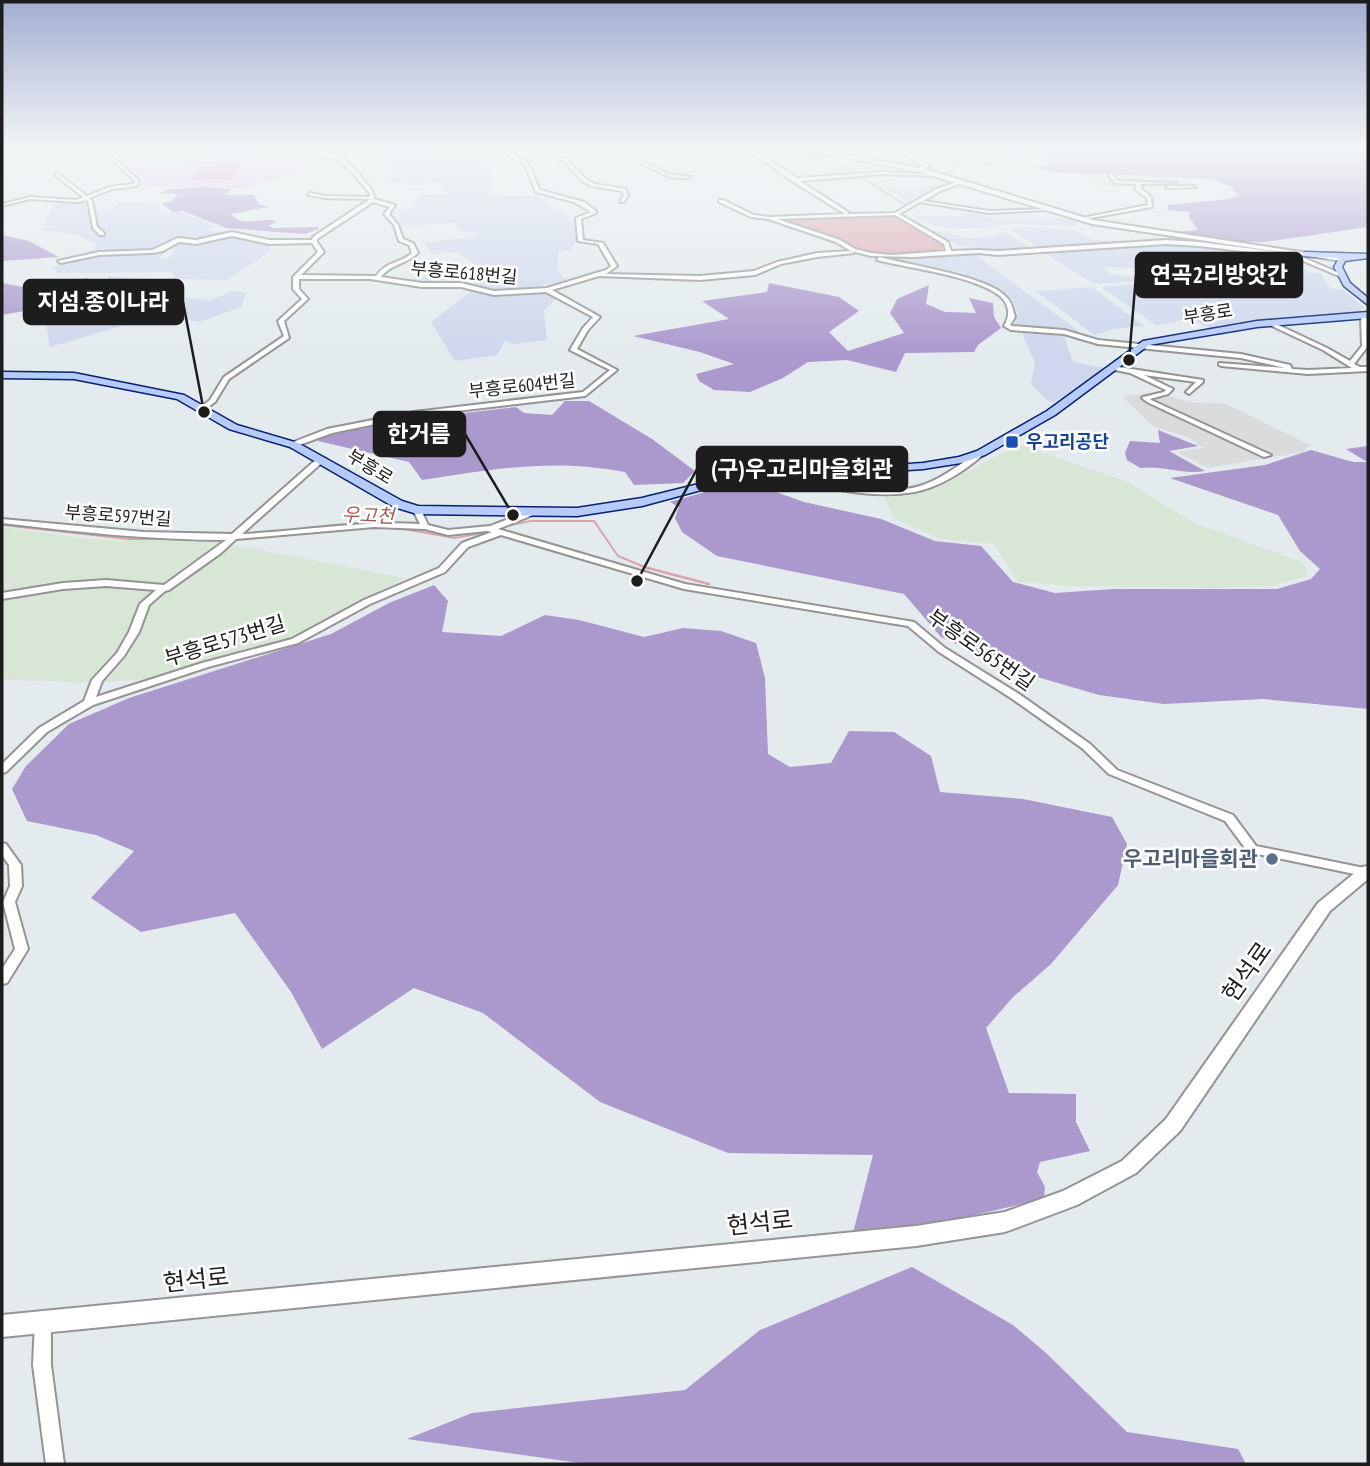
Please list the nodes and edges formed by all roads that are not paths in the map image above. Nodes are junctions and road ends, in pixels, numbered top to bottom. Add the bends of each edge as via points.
1 (92, 216) edge
2 (345, 216) edge
3 (388, 216) edge
4 (582, 216) edge
5 (763, 216) edge
6 (819, 216) edge
7 (900, 216) edge
8 (1071, 216) edge
9 (1096, 216) edge
10 (769, 218) junction
11 (1082, 219) junction
12 (102, 234) dead end
13 (314, 241) junction
14 (949, 252) junction
15 (1293, 252) junction
16 (1305, 254) junction
17 (1368, 256) edge
18 (877, 257) junction
19 (61, 261) dead end
20 (1340, 263) junction
21 (595, 275) junction
22 (1343, 276) junction
23 (296, 277) junction
24 (378, 278) junction
25 (547, 290) junction
26 (1368, 302) edge
27 (1366, 316) edge
28 (1270, 323) junction
29 (1366, 346) edge
30 (1138, 348) junction
31 (1221, 364) dead end
32 (1355, 366) junction
33 (1112, 368) junction
34 (1289, 369) junction
35 (1368, 369) edge
36 (1133, 372) junction
37 (2, 374) edge
38 (1189, 392) dead end
39 (203, 408) junction
40 (295, 445) junction
41 (981, 453) junction
42 (1267, 455) dead end
43 (322, 459) junction
44 (775, 475) junction
45 (417, 510) junction
46 (530, 513) junction
47 (2, 522) edge
48 (425, 527) junction
49 (494, 530) junction
50 (229, 539) junction
51 (162, 589) junction
52 (2, 596) edge
53 (89, 702) junction
54 (2, 770) edge
55 (2, 847) edge
56 (1366, 871) edge
57 (2, 979) edge
58 (43, 1322) junction
59 (2, 1326) edge
60 (55, 1464) edge

1 - 12 street
2 - 13 street
3 - 24 street, 부흥로618번길 via 401,240 411,244 415,253 385,268
4 - 21 street via 578,218 582,241 600,243 614,266
5 - 10 street
6 - 10 street
7 - 14 street via 946,243
8 - 11 street
9 - 11 street
10 - 18 street
11 - 15 street
13 - 19 street via 275,243 232,234 196,242 178,240 172,247 142,253 105,253
13 - 23 street via 321,252
14 - 18 street
14 - 22 street via 1177,243 1295,256
15 - 16 street
15 - 20 main road
16 - 17 main road
16 - 20 street
17 - 20 main road
18 - 21 street via 832,253 779,263 755,273 700,278
18 - 30 street, 부흥로 via 1002,295 1010,308 1007,326 1011,328 1064,332
20 - 22 main road
21 - 25 street
22 - 26 main road
23 - 24 street, 부흥로618번길
23 - 39 street via 296,289 305,299 281,321 287,337 226,378 213,401
24 - 25 street, 부흥로618번길 via 461,285 494,293
25 - 40 street, 부흥로604번길 via 597,317 573,350 614,370 585,394 414,414 330,431
27 - 28 main road, 부흥로
27 - 29 street
28 - 30 main road, 부흥로 via 1166,339
28 - 32 street
29 - 32 street
30 - 33 main road, 부흥로
30 - 34 street via 1241,356
31 - 34 street
32 - 34 street via 1308,372
32 - 35 street
33 - 36 street
33 - 41 main road, 부흥로 via 1051,412
36 - 38 street via 1201,381
36 - 42 street via 1170,389 1145,398 1149,401
37 - 39 main road, 부흥로 via 102,380 180,397
39 - 40 main road, 부흥로 via 233,427
40 - 43 main road, 부흥로
41 - 44 main road, 부흥로 via 940,464
41 - 44 street, 부흥로 via 948,476 901,492
43 - 45 main road, 부흥로 via 398,504
43 - 50 street via 267,511
44 - 46 main road, 부흥로 via 731,479 642,502 577,512
45 - 46 main road, 부흥로
45 - 48 street
46 - 49 street
47 - 50 street, 부흥로597번길 via 129,536
48 - 49 street, 부흥로597번길 via 447,533
48 - 50 street, 부흥로597번길 via 341,524
49 - 53 street, 부흥로573번길 via 465,545 443,570 367,602 295,641
49 - 56 street, 부흥로565번길 via 684,586 911,624 942,650 1086,746 1113,772 1229,818 1252,849
50 - 51 street
51 - 52 street via 106,583
51 - 53 street via 145,604 134,632 97,680
53 - 54 street, 부흥로573번길 via 43,730
55 - 57 street via 15,865 16,886 9,902 22,949
56 - 58 street, 현석로 via 1324,907 1173,1125 1129,1167 1070,1198 1005,1222 916,1236
58 - 59 street, 현석로
58 - 60 street via 42,1365

